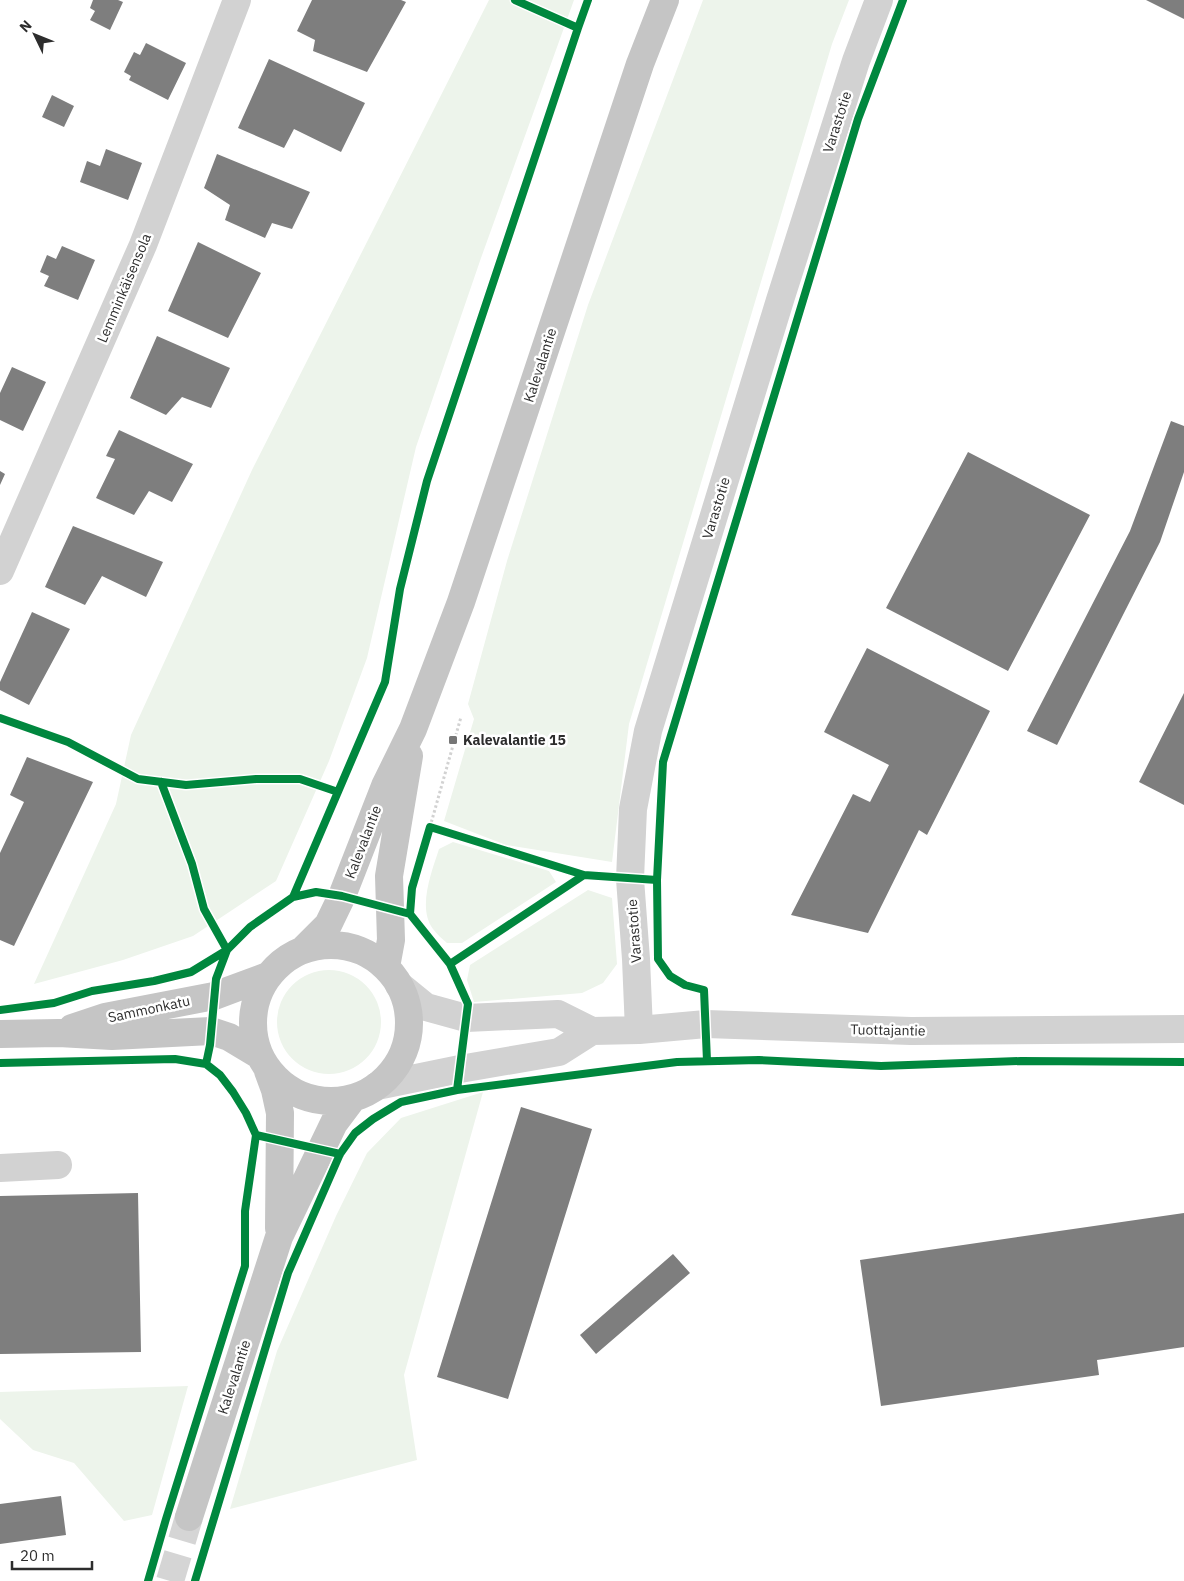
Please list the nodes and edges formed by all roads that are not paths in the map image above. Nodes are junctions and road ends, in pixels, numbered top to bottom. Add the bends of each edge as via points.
1 (237, 0) edge
2 (665, 0) edge
3 (879, 0) edge
4 (0, 571) edge
5 (413, 729) junction
6 (306, 948) junction
7 (268, 976) junction
8 (393, 976) junction
9 (1184, 1029) edge
10 (592, 1030) junction
11 (639, 1030) junction
12 (59, 1033) junction
13 (0, 1034) edge
14 (263, 1062) junction
15 (377, 1086) junction
16 (352, 1099) junction
17 (58, 1165) dead end
18 (0, 1168) edge
19 (279, 1237) junction
20 (189, 1518) tunnel mouth

1 - 4 street, Lemminkäisensola via 144,245
2 - 5 main road, Kalevalantie via 640,64 461,602
3 - 11 street, Varastotie via 856,61 783,291 648,731 633,809 630,879
5 - 6 main road, Kalevalantie via 384,786 349,879 328,924
5 - 8 main road, Kalevalantie via 389,876
6 - 7 main road via 285,960
6 - 8 main road via 348,946 369,954
7 - 12 main road, Sammonkatu via 214,996 105,1017
7 - 14 main road via 258,994 253,1014 253,1035
8 - 10 street, Tuottajantie via 426,1007 466,1018 558,1014
8 - 15 main road via 408,1006 409,1028 404,1050 394,1070
9 - 11 street, Tuottajantie via 911,1031 706,1024
10 - 11 street, Tuottajantie
10 - 15 street via 558,1052
12 - 13 main road, Sammonkatu
12 - 14 main road, Sammonkatu via 112,1036 211,1031 229,1037
14 - 16 main road via 280,1083 296,1094 333,1102
14 - 19 main road, Kalevalantie via 275,1090 280,1114
15 - 16 main road
16 - 19 main road, Kalevalantie via 334,1123
17 - 18 street
19 - 20 main road, Kalevalantie

